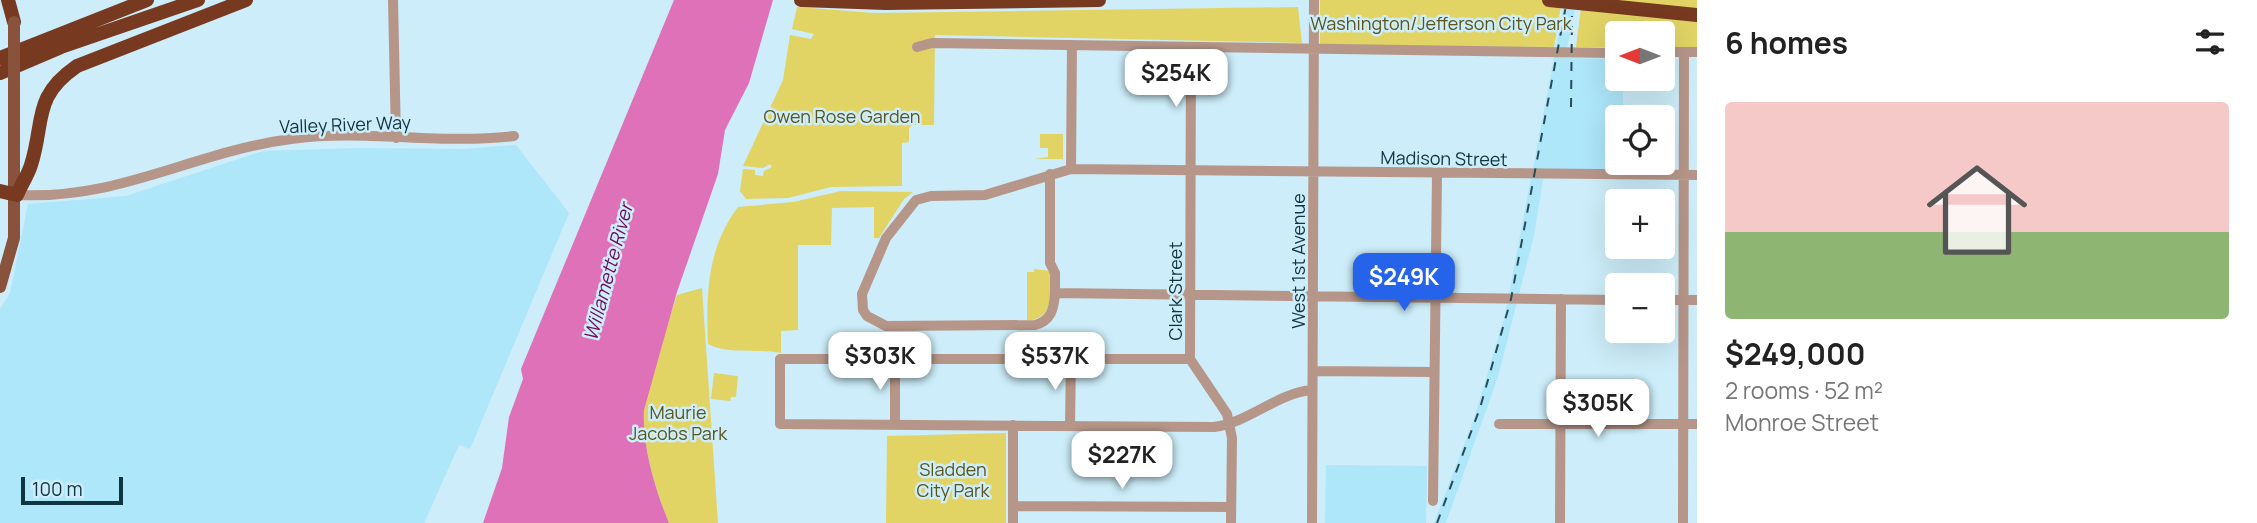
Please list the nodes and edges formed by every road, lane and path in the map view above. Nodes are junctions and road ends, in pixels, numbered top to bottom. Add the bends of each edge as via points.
1 (8, 0) edge
2 (18, 0) edge
3 (147, 0) edge
4 (198, 0) edge
5 (246, 0) edge
6 (393, 0) edge
7 (801, 0) edge
8 (1099, 0) edge
9 (1314, 0) edge
10 (1549, 0) edge
11 (824, 1) edge
12 (1697, 15) edge
13 (93, 19) junction
14 (15, 22) junction
15 (129, 22) junction
16 (1072, 45) junction
17 (917, 47) dead end
18 (1191, 47) junction
19 (0, 49) edge
20 (1314, 49) junction
21 (1605, 52) edge
22 (1675, 52) edge
23 (1684, 52) junction
24 (1697, 52) edge
25 (0, 58) edge
26 (0, 73) edge
27 (0, 83) edge
28 (514, 135) dead end
29 (396, 138) junction
30 (1071, 169) junction
31 (1191, 171) junction
32 (1314, 172) junction
33 (1050, 174) junction
34 (1437, 174) junction
35 (1684, 175) junction
36 (1697, 175) edge
37 (0, 191) edge
38 (16, 195) junction
39 (0, 197) edge
40 (0, 288) edge
41 (1055, 293) junction
42 (1191, 295) junction
43 (1313, 296) junction
44 (1436, 298) junction
45 (1561, 299) junction
46 (1605, 300) edge
47 (1675, 300) edge
48 (1685, 300) junction
49 (1697, 300) edge
50 (895, 359) junction
51 (1071, 359) junction
52 (1190, 359) junction
53 (1312, 371) junction
54 (1433, 372) junction
55 (1312, 390) junction
56 (895, 424) junction
57 (1499, 424) dead end
58 (1560, 424) junction
59 (1684, 424) junction
60 (1697, 424) edge
61 (1013, 425) junction
62 (1070, 425) junction
63 (1230, 425) junction
64 (1433, 501) dead end
65 (1013, 506) junction
66 (1231, 506) junction
67 (1013, 523) edge
68 (1231, 523) edge
69 (1312, 523) edge
70 (1560, 523) edge
71 (1684, 523) edge

1 - 14 highway
2 - 14 main road
3 - 13 highway
4 - 15 highway
5 - 38 highway via 77,66 58,81 43,102 31,165
6 - 29 street
7 - 11 highway
8 - 11 highway
9 - 20 street, West 1st Avenue
10 - 12 highway, bridge
13 - 19 highway
13 - 25 highway
14 - 38 main road, bridge
15 - 26 highway
15 - 27 highway
16 - 17 street via 932,43
16 - 18 street
16 - 30 street
18 - 20 street
18 - 31 street, Clark Street
20 - 21 street
20 - 32 street, West 1st Avenue
22 - 23 street
23 - 24 street
23 - 35 street
28 - 29 street, Valley River Way
29 - 38 street, Valley River Way via 290,139 216,155 99,191
30 - 31 street, Madison Street
30 - 33 street, Madison Street
31 - 32 street, Madison Street
31 - 42 street, Clark Street
32 - 34 street, Madison Street
32 - 43 street, West 1st Avenue
33 - 41 street via 1050,263
33 - 41 street, Madison Street via 985,195 916,200 886,238 862,301 867,316 886,326 1031,326 1048,318
34 - 35 street, Madison Street
34 - 44 street
35 - 36 street, Madison Street
35 - 48 street
37 - 38 highway
38 - 39 highway
38 - 40 main road via 15,238
41 - 42 street
42 - 43 street
42 - 52 street, Clark Street
43 - 44 street
43 - 53 street, West 1st Avenue
44 - 45 street
44 - 54 street
45 - 46 street
45 - 58 street
47 - 48 street
48 - 49 street
48 - 59 street
50 - 51 street
50 - 56 street
50 - 56 street via 780,359 780,425
51 - 52 street
51 - 62 street
52 - 63 street, Clark Street via 1222,403
53 - 54 street
53 - 55 street, West 1st Avenue
54 - 64 street
55 - 63 street via 1295,393
55 - 69 street, West 1st Avenue
56 - 61 street
57 - 58 street
58 - 59 street
58 - 70 street
59 - 60 street
59 - 71 street
61 - 62 street
61 - 65 street
62 - 63 street
63 - 66 street, Clark Street
65 - 66 street
65 - 67 street
66 - 68 street, Clark Street

